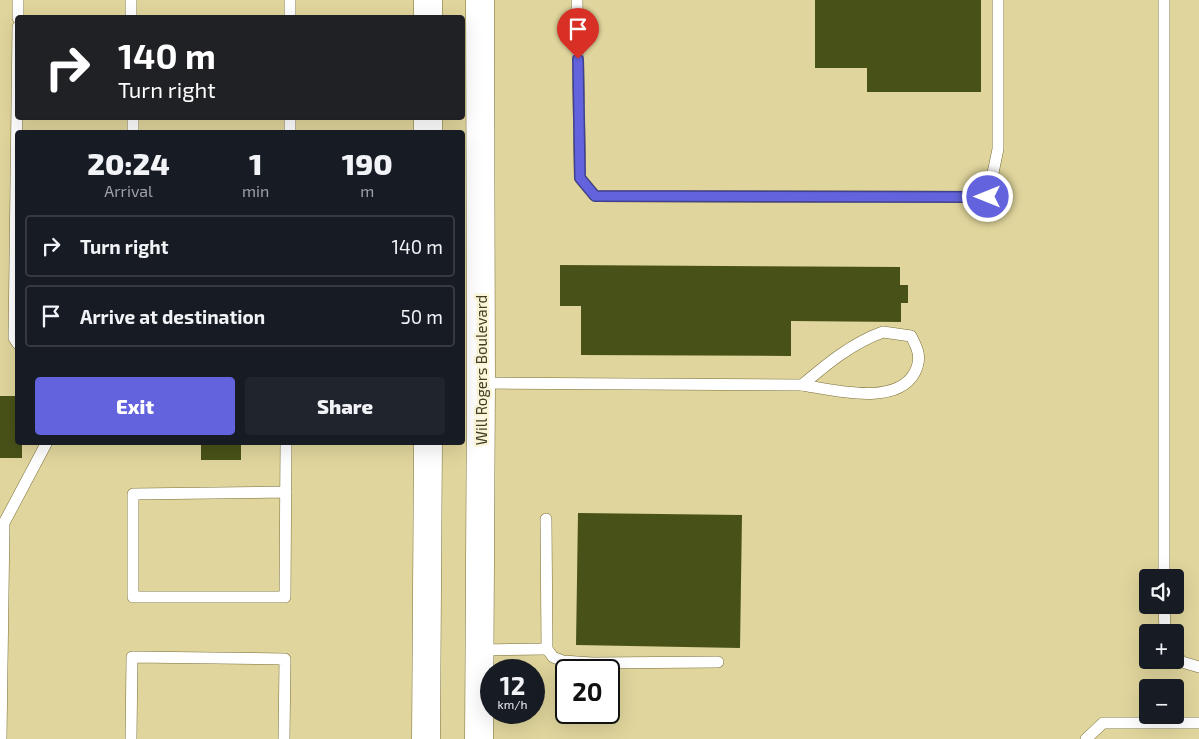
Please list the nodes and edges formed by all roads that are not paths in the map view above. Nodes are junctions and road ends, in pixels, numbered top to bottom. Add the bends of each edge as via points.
1 (18, 0) edge
2 (131, 0) edge
3 (290, 0) edge
4 (428, 0) edge
5 (480, 0) edge
6 (578, 0) edge
7 (998, 0) edge
8 (1164, 0) edge
9 (18, 15) edge
10 (131, 15) edge
11 (290, 15) edge
12 (428, 15) edge
13 (15, 260) edge
14 (15, 340) edge
15 (472, 383) edge
16 (802, 385) junction
17 (45, 445) edge
18 (286, 445) edge
19 (428, 445) edge
20 (286, 492) junction
21 (546, 519) dead end
22 (1164, 569) edge
23 (547, 649) junction
24 (480, 650) junction
25 (718, 662) dead end
26 (1184, 663) edge
27 (1199, 667) edge
28 (1199, 723) edge
29 (1, 739) edge
30 (131, 739) edge
31 (284, 739) edge
32 (426, 739) edge
33 (480, 739) edge
34 (1086, 739) edge

1 - 9 lane
2 - 10 lane
3 - 11 lane
4 - 12 main road
5 - 15 main road, Will Rogers Boulevard
6 - 7 lane via 580,178 595,196 978,197 988,197 998,150
8 - 22 lane
13 - 14 lane
15 - 16 lane
15 - 24 main road, Will Rogers Boulevard
16 - 16 lane via 856,394 900,388 911,379 919,365 920,352 911,336 883,332 865,338
17 - 29 lane via 4,523
18 - 20 lane
19 - 32 main road
20 - 20 lane via 285,597 133,597 133,494
21 - 23 lane
23 - 24 lane
23 - 25 lane via 553,657 564,661
24 - 33 main road, Will Rogers Boulevard
26 - 27 lane
28 - 34 lane via 1103,723
30 - 31 lane via 132,657 142,657 285,658

